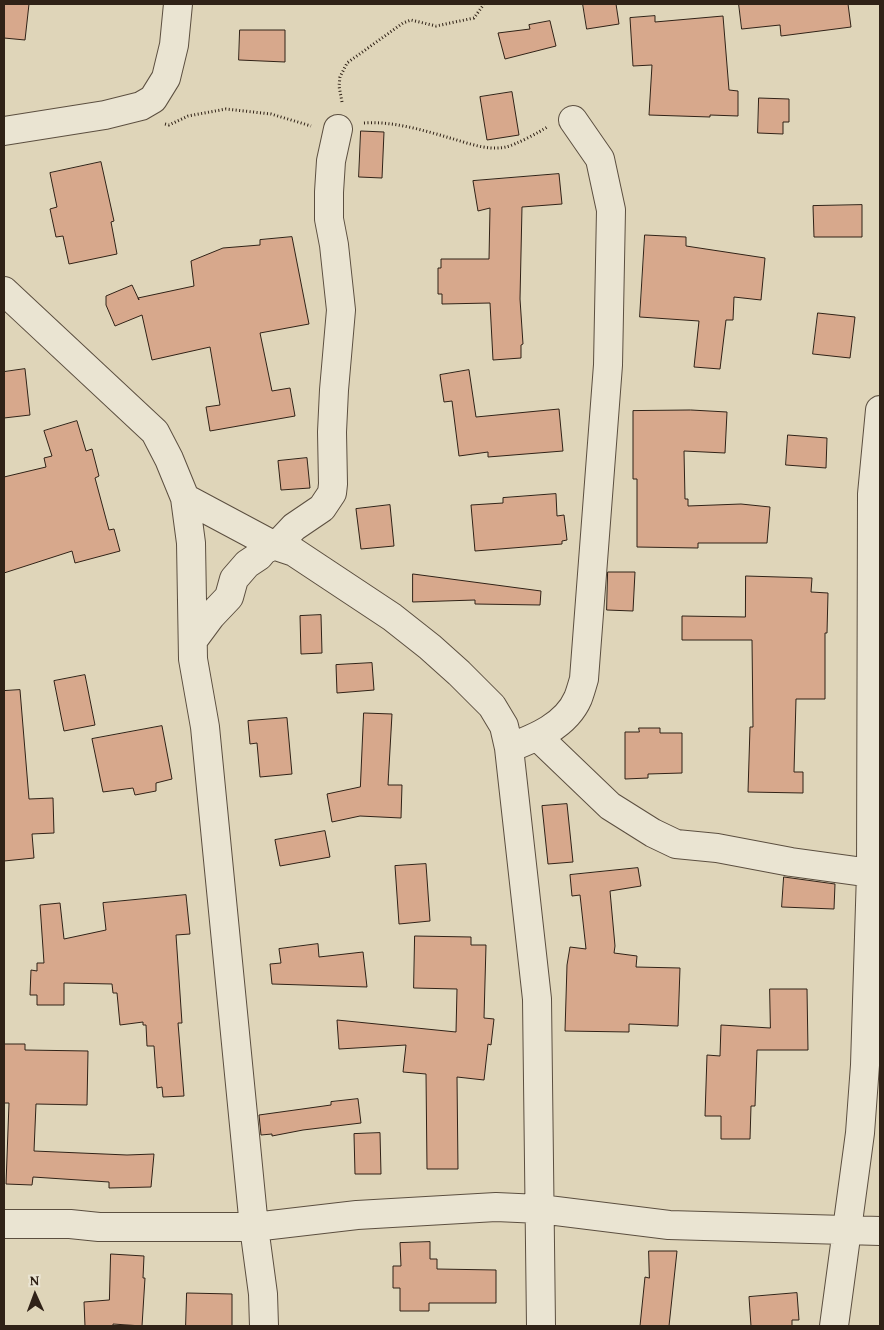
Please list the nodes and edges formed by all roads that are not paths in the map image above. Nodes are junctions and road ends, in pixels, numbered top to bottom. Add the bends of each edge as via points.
1 (178, 4) edge
2 (573, 120) dead end
3 (338, 129) road end
4 (4, 132) edge
5 (4, 291) edge
6 (880, 410) edge
7 (878, 458) edge
8 (185, 498) junction
9 (273, 545) junction
10 (194, 638) junction
11 (538, 737) junction
12 (509, 748) junction
13 (871, 873) junction
14 (540, 1209) junction
15 (4, 1224) edge
16 (254, 1226) junction
17 (846, 1229) junction
18 (880, 1231) edge
19 (264, 1326) edge
20 (541, 1326) edge
21 (834, 1326) edge

1 - 4 street via 174,45 166,78 153,99 141,106 105,115
2 - 11 street via 600,159 611,210 607,374 584,679 578,700 564,718
3 - 9 street via 329,192 329,219 341,310 332,432 332,493 322,508
5 - 8 street via 155,432
6 - 7 street
7 - 13 street via 872,494
8 - 9 street
8 - 10 street via 191,543
9 - 10 street via 239,572 229,597
9 - 12 street via 294,552 316,565 430,647 492,706 504,726
10 - 16 street via 193,658 204,727
11 - 12 street
11 - 13 street via 610,806 653,834 676,844
12 - 14 street via 537,999
13 - 17 street via 865,1065 860,1133
14 - 16 street via 496,1207 357,1215
14 - 17 street via 670,1225
14 - 20 street
15 - 16 street
16 - 19 street
17 - 18 street
17 - 21 street

